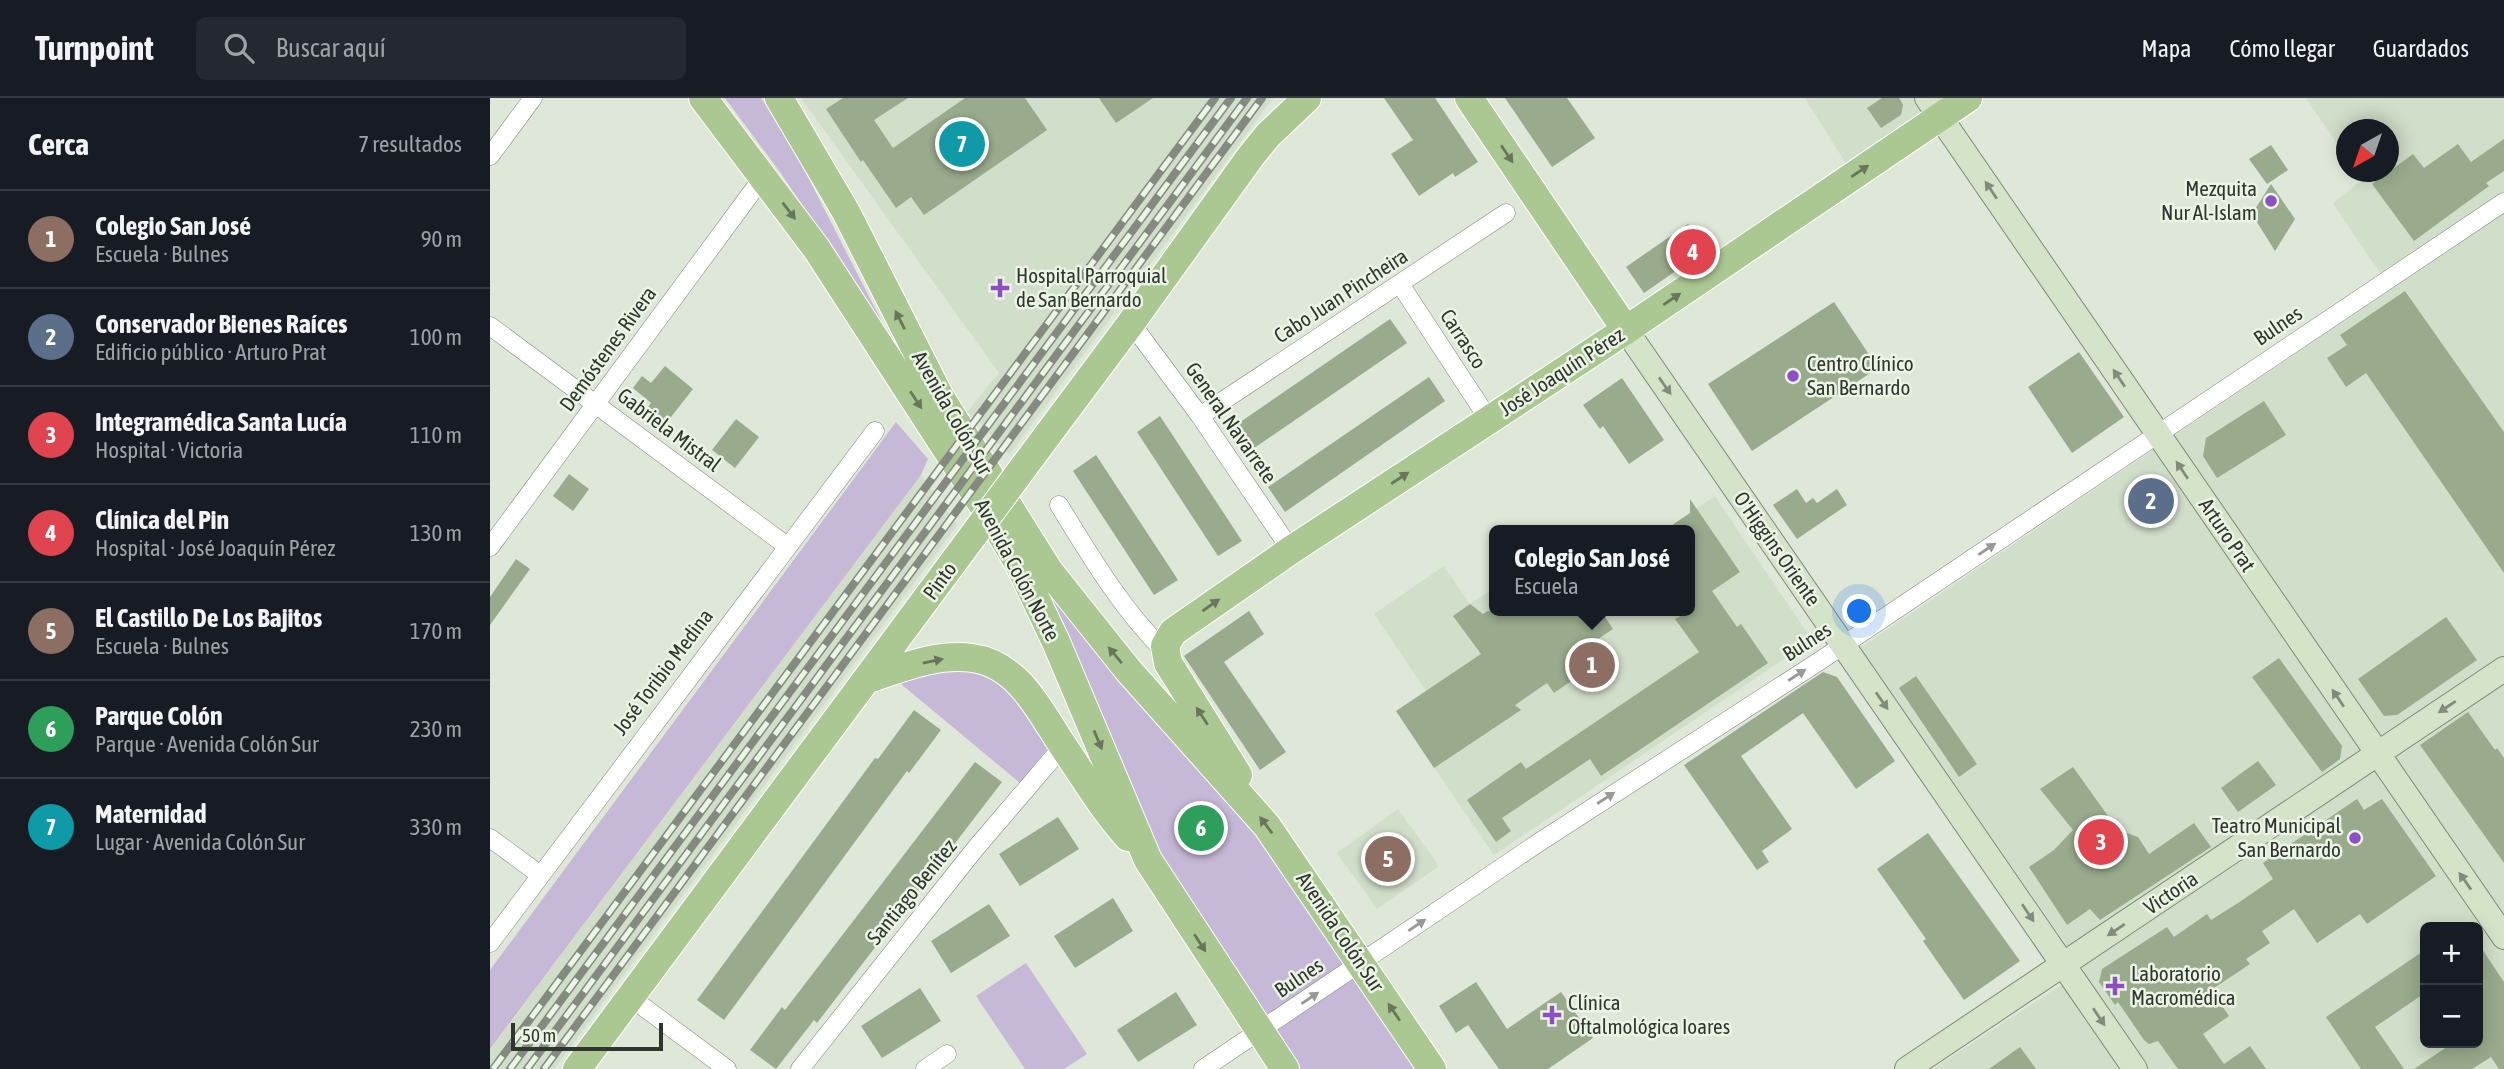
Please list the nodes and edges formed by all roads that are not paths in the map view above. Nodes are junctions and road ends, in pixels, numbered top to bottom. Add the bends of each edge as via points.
1 (533, 98) edge
2 (703, 98) edge
3 (779, 98) edge
4 (1307, 98) edge
5 (1469, 98) edge
6 (1968, 98) edge
7 (1934, 107) edge
8 (490, 156) edge
9 (763, 177) junction
10 (2504, 202) edge
11 (1506, 213) dead end
12 (1400, 284) junction
13 (1131, 323) junction
14 (490, 326) edge
15 (1626, 330) junction
16 (596, 404) junction
17 (1200, 416) junction
18 (1489, 420) junction
19 (875, 431) dead end
20 (2158, 434) junction
21 (1059, 505) dead end
22 (787, 546) junction
23 (490, 547) edge
24 (1291, 550) junction
25 (1843, 645) junction
26 (1164, 651) junction
27 (2504, 669) edge
28 (867, 679) junction
29 (1063, 747) junction
30 (2377, 755) junction
31 (1244, 798) junction
32 (490, 838) edge
33 (1148, 860) junction
34 (539, 874) junction
35 (2504, 937) edge
36 (490, 943) edge
37 (1361, 963) junction
38 (2063, 965) junction
39 (630, 998) junction
40 (1259, 1032) junction
41 (947, 1055) dead end
42 (577, 1069) edge
43 (727, 1069) edge
44 (800, 1069) edge
45 (925, 1069) edge
46 (1203, 1069) edge
47 (1284, 1069) edge
48 (1432, 1069) edge
49 (1907, 1069) edge
50 (2134, 1069) edge

1 - 8 street
2 - 9 main road, Avenida Colón Norte
31 -> 3 main road, Avenida Colón Sur via 1128,670 1049,571 940,397 846,212
4 - 13 main road, Pinto via 1251,156
5 -> 15 main road, O'Higgins Oriente
6 - 7 main road, José Joaquín Pérez
15 -> 7 main road, José Joaquín Pérez
20 -> 7 street, Arturo Prat
9 - 16 street, Demóstenes Rivera
9 -> 33 main road, Avenida Colón Norte via 824,259 1020,566
10 - 20 street, Bulnes
11 - 12 street, Cabo Juan Pincheira
12 - 17 street, Cabo Juan Pincheira
12 - 18 street, Carrasco
13 - 17 street, General Navarrete
13 - 28 main road, Pinto, bridge
14 - 16 street, Gabriela Mistral
15 - 18 main road, José Joaquín Pérez
15 -> 25 street, O'Higgins Oriente
16 - 22 street, Gabriela Mistral
16 - 23 street, Demóstenes Rivera
17 - 24 street, General Navarrete
24 -> 18 main road, José Joaquín Pérez
19 - 22 street, José Toribio Medina
25 -> 20 street, Bulnes
30 -> 20 street, Arturo Prat
21 - 26 street, Avenida Colón Sur via 1136,622
22 - 34 street, José Toribio Medina
26 -> 24 main road, José Joaquín Pérez via 1173,632
37 -> 25 street, Bulnes
25 -> 38 street, O'Higgins Oriente
31 -> 26 main road, Avenida Colón Sur via 1240,777
27 -> 30 street, Victoria
28 -> 29 main road via 939,659 985,660 1019,682
28 - 39 main road, Pinto
29 - 33 main road via 1117,825
29 - 44 street, Santiago Benítez via 975,849
35 -> 30 street, Arturo Prat
30 -> 38 street, Victoria
37 -> 31 main road, Avenida Colón Sur
32 - 34 street
33 -> 40 main road, Avenida Colón Norte
34 - 36 street, José Toribio Medina
40 -> 37 street, Bulnes
48 -> 37 main road, Avenida Colón Sur
38 - 49 street, Victoria
38 -> 50 street, O'Higgins Oriente
39 - 42 main road, Pinto
39 - 43 street
40 - 46 street, Bulnes
40 - 47 main road, Avenida Colón Norte
41 - 45 street

